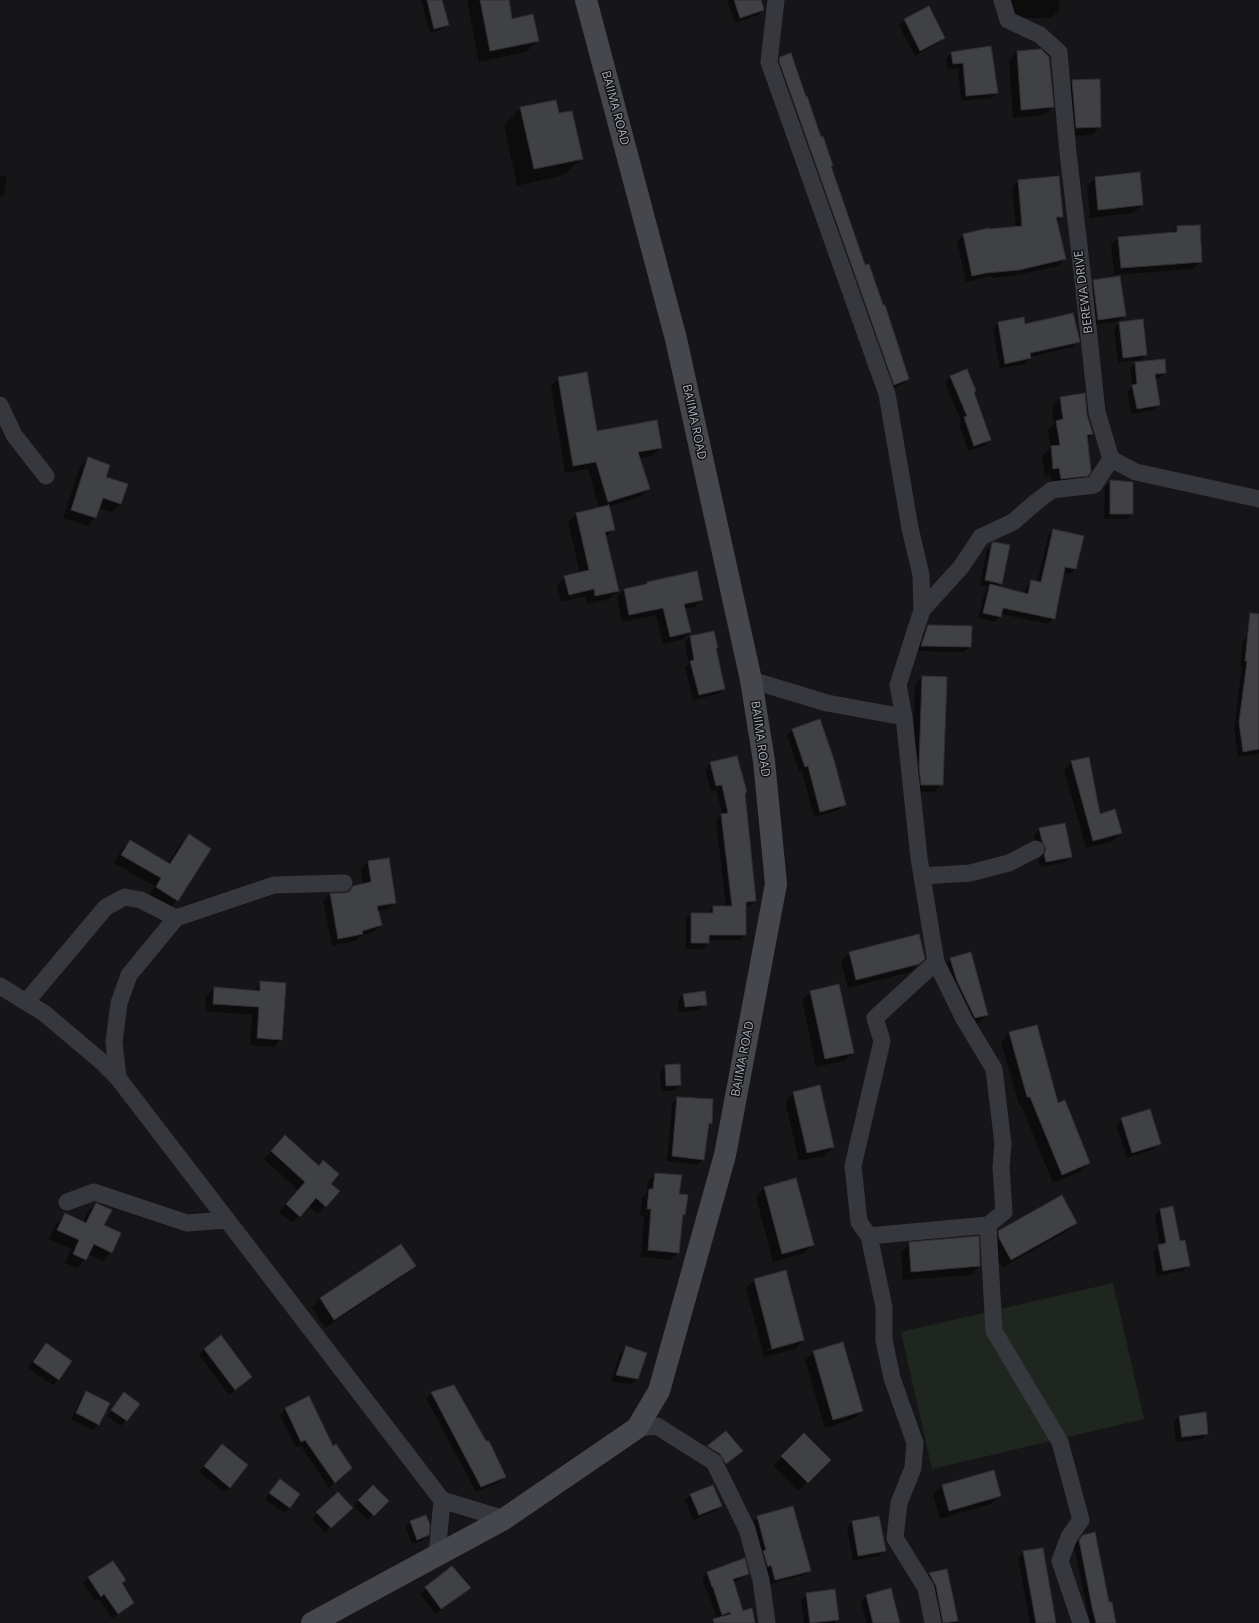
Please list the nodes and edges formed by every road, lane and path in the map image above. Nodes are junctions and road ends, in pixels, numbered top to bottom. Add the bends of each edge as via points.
1 (586, 0) edge
2 (776, 0) edge
3 (1002, 0) edge
4 (0, 405) edge
5 (1111, 459) junction
6 (46, 476) dead end
7 (1259, 499) edge
8 (922, 610) junction
9 (751, 680) junction
10 (904, 717) junction
11 (1036, 849) dead end
12 (922, 876) junction
13 (344, 883) dead end
14 (176, 918) junction
15 (936, 962) junction
16 (0, 986) edge
17 (26, 1002) junction
18 (118, 1078) junction
19 (67, 1202) dead end
20 (226, 1220) junction
21 (988, 1225) junction
22 (869, 1236) junction
23 (637, 1428) junction
24 (442, 1500) junction
25 (504, 1519) junction
26 (437, 1555) junction
27 (312, 1623) edge
28 (767, 1623) edge
29 (933, 1623) edge
30 (1081, 1623) edge

1 - 9 street, BAIIMA ROAD via 676,339
2 - 8 street via 769,62 888,394 910,528 921,575
3 - 5 street, BEREWA DRIVE via 1008,20 1040,35 1059,52 1097,412
4 - 6 street via 14,435
5 - 7 street via 1136,472
5 - 8 street via 1094,485 1052,490 1013,522 981,537 961,567
8 - 10 street via 898,685
9 - 10 street via 827,703
9 - 23 street, BAIIMA ROAD via 764,761 776,884 725,1155 658,1391
10 - 12 street
11 - 12 street via 1009,863 970,873
12 - 15 street
13 - 14 street via 274,885
14 - 17 street via 141,900 125,897 106,907
14 - 18 street via 129,975 119,1003 114,1042
15 - 21 street via 964,1019 994,1069 1003,1144 1001,1167 1004,1212
15 - 22 street via 875,1018 882,1041 853,1166 859,1222
16 - 17 street
17 - 18 street via 44,1013
18 - 20 street
19 - 20 street via 94,1192 187,1223
20 - 24 street
21 - 22 street
21 - 30 street via 994,1331 1060,1442 1081,1520 1069,1538 1060,1561
22 - 29 street via 884,1307 884,1340 892,1378 915,1443 913,1468 899,1503 895,1538 926,1588
23 - 25 street, BAIIMA ROAD
23 - 28 street via 657,1426 714,1462 747,1530 760,1580
24 - 25 street
24 - 26 street
25 - 26 street, BAIIMA ROAD
26 - 27 street, BAIIMA ROAD

